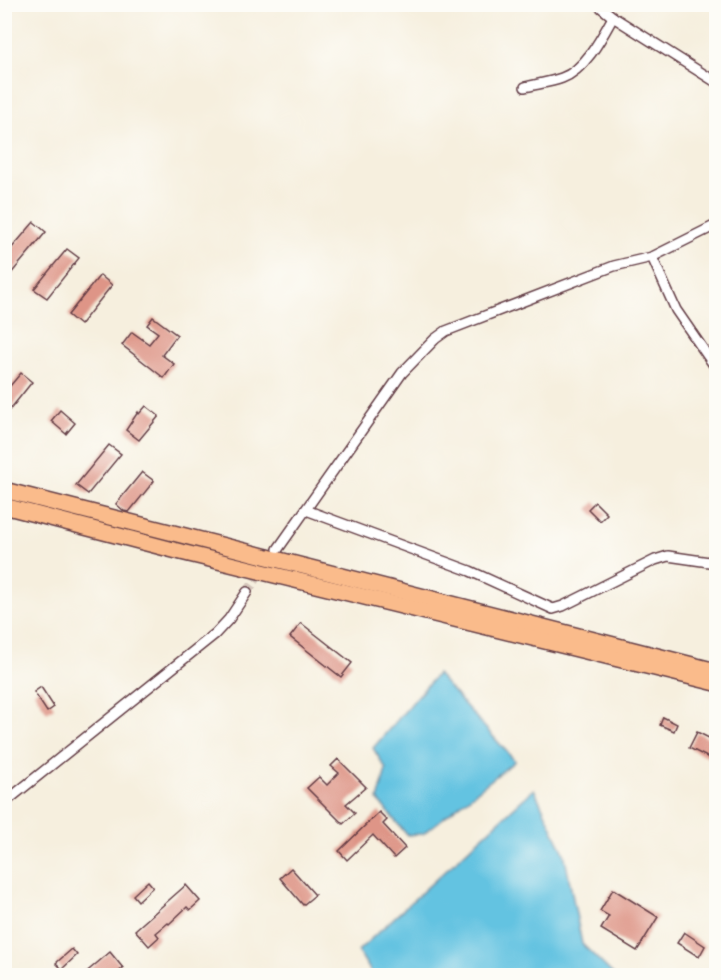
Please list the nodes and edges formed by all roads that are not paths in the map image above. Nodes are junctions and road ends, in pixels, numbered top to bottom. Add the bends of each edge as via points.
1 (597, 4) edge
2 (613, 17) junction
3 (717, 82) edge
4 (525, 87) dead end
5 (717, 225) edge
6 (652, 257) junction
7 (717, 368) edge
8 (4, 490) edge
9 (4, 506) edge
10 (306, 510) junction
11 (278, 549) dead end
12 (717, 563) edge
13 (247, 592) tunnel mouth
14 (717, 671) edge
15 (717, 683) edge
16 (4, 803) edge

1 - 2 street
2 - 3 street
2 - 4 street via 599,42 571,74
5 - 6 street
6 - 7 street via 676,310
6 - 10 street via 614,266 446,331 435,339 402,373
8 - 14 highway
9 - 15 highway
10 - 11 street
10 - 12 street via 470,571 553,609 668,556
13 - 16 street via 215,634

